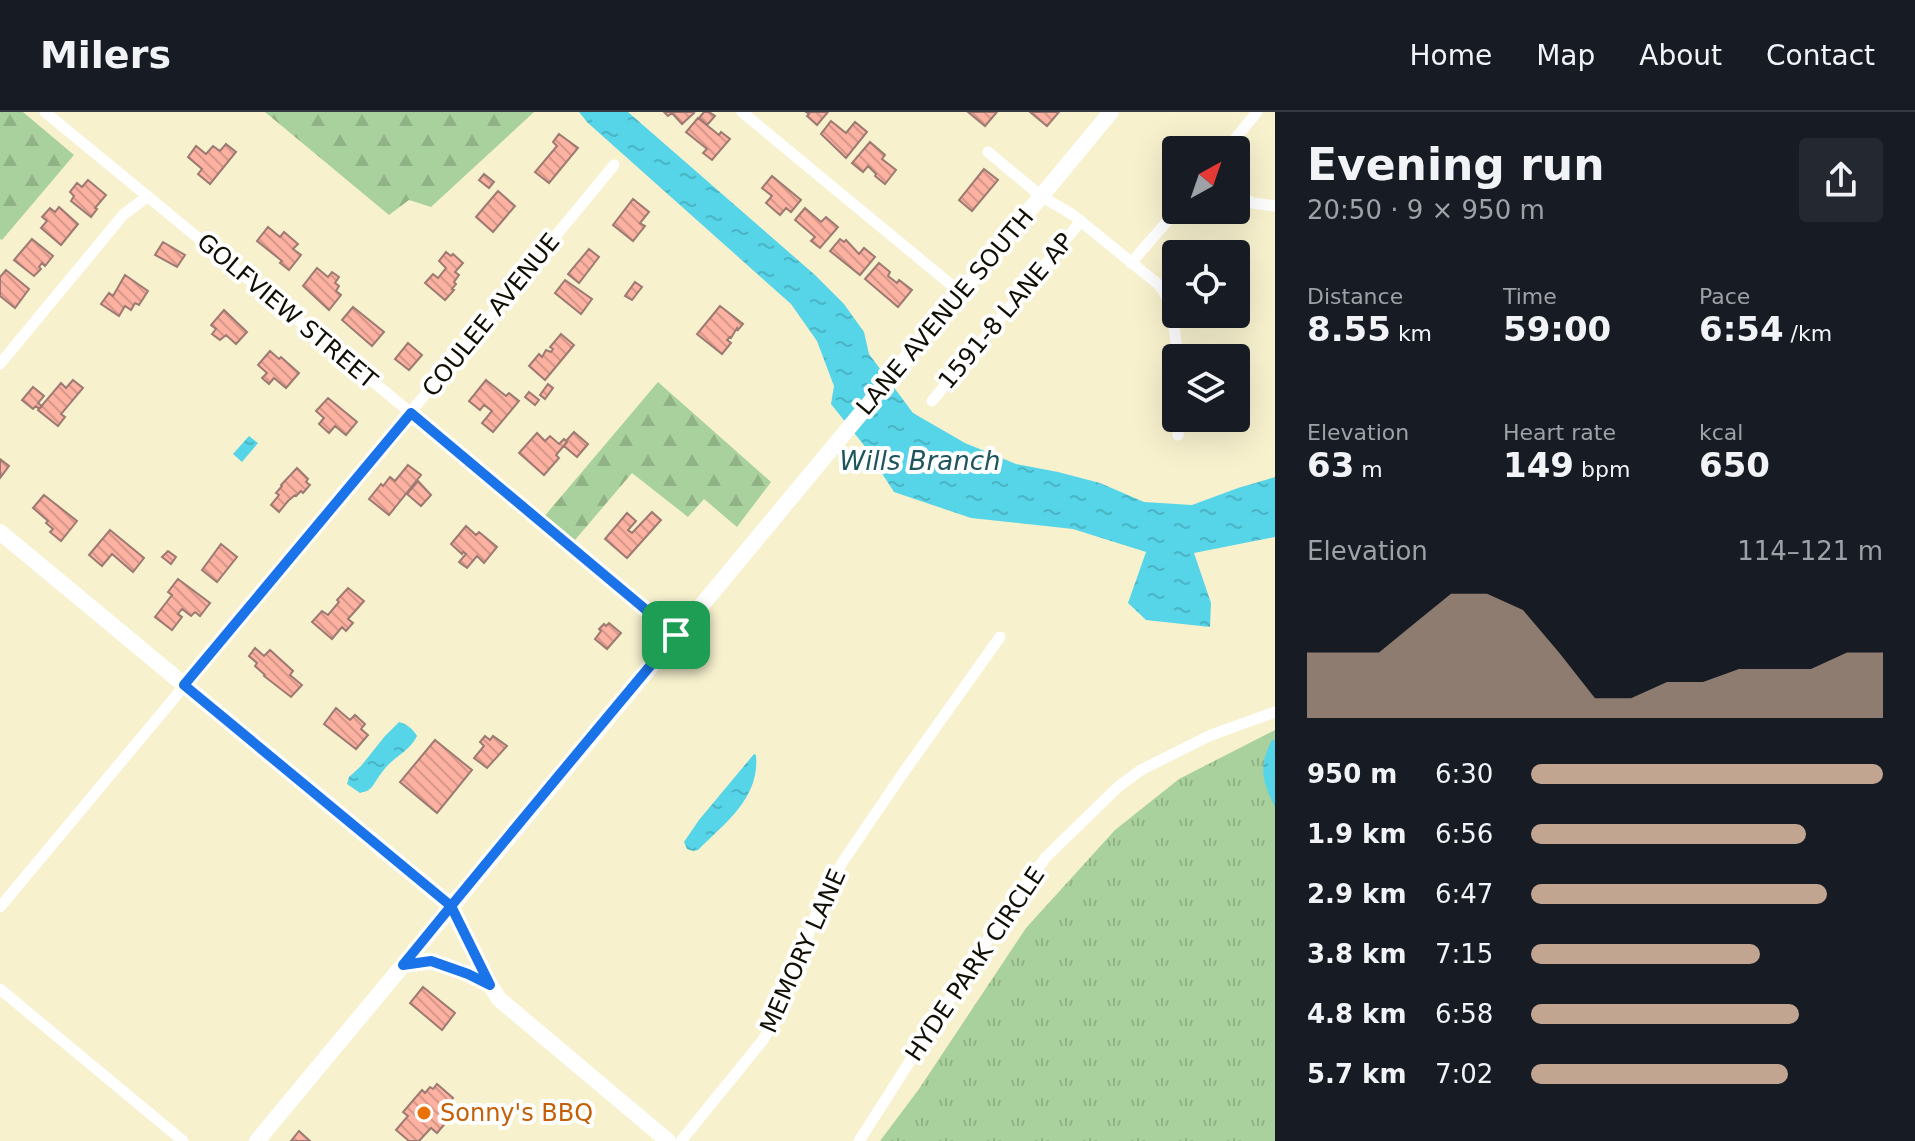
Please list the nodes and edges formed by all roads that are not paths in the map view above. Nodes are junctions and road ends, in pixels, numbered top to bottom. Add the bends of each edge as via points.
1 (45, 112) edge
2 (742, 112) edge
3 (1111, 112) edge
4 (1257, 112) edge
5 (1237, 136) edge
6 (988, 152) dead end
7 (614, 165) dead end
8 (148, 196) junction
9 (1041, 196) junction
10 (1250, 201) edge
11 (1275, 206) edge
12 (1081, 221) junction
13 (1165, 224) edge
14 (1131, 263) junction
15 (961, 293) junction
16 (1175, 344) edge
17 (0, 364) edge
18 (932, 401) dead end
19 (411, 413) junction
20 (1178, 432) edge
21 (1178, 435) dead end
22 (0, 532) edge
23 (676, 635) junction
24 (1000, 637) dead end
25 (184, 685) junction
26 (1275, 712) edge
27 (451, 906) junction
28 (0, 907) edge
29 (403, 965) junction
30 (490, 985) junction
31 (0, 989) edge
32 (183, 1141) edge
33 (257, 1141) edge
34 (668, 1141) edge
35 (681, 1141) edge
36 (859, 1141) edge

1 - 8 street, GOLFVIEW STREET
2 - 15 street
3 - 9 main road, LANE AVENUE SOUTH
4 - 5 street
6 - 9 street
7 - 19 street, COULEE AVENUE
8 - 17 street via 123,215
8 - 19 street, GOLFVIEW STREET
9 - 12 street
9 - 15 main road, LANE AVENUE SOUTH
10 - 11 street
12 - 14 street
12 - 18 street, 1591-8 LANE AP
13 - 14 street
14 - 16 street via 1166,296
15 - 23 main road, LANE AVENUE SOUTH
19 - 23 street, GOLFVIEW STREET
19 - 25 street, COULEE AVENUE
20 - 21 street
22 - 25 main road
23 - 27 main road, LANE AVENUE SOUTH
24 - 35 street, MEMORY LANE via 824,893 779,1012 763,1040
25 - 27 main road
25 - 28 street, COULEE AVENUE
26 - 36 street, HYDE PARK CIRCLE via 1211,735 1141,770 1046,857
27 - 29 main road, LANE AVENUE SOUTH
27 - 30 main road
29 - 30 main road via 431,961
29 - 33 main road, LANE AVENUE SOUTH
30 - 34 main road via 499,999
31 - 32 street

